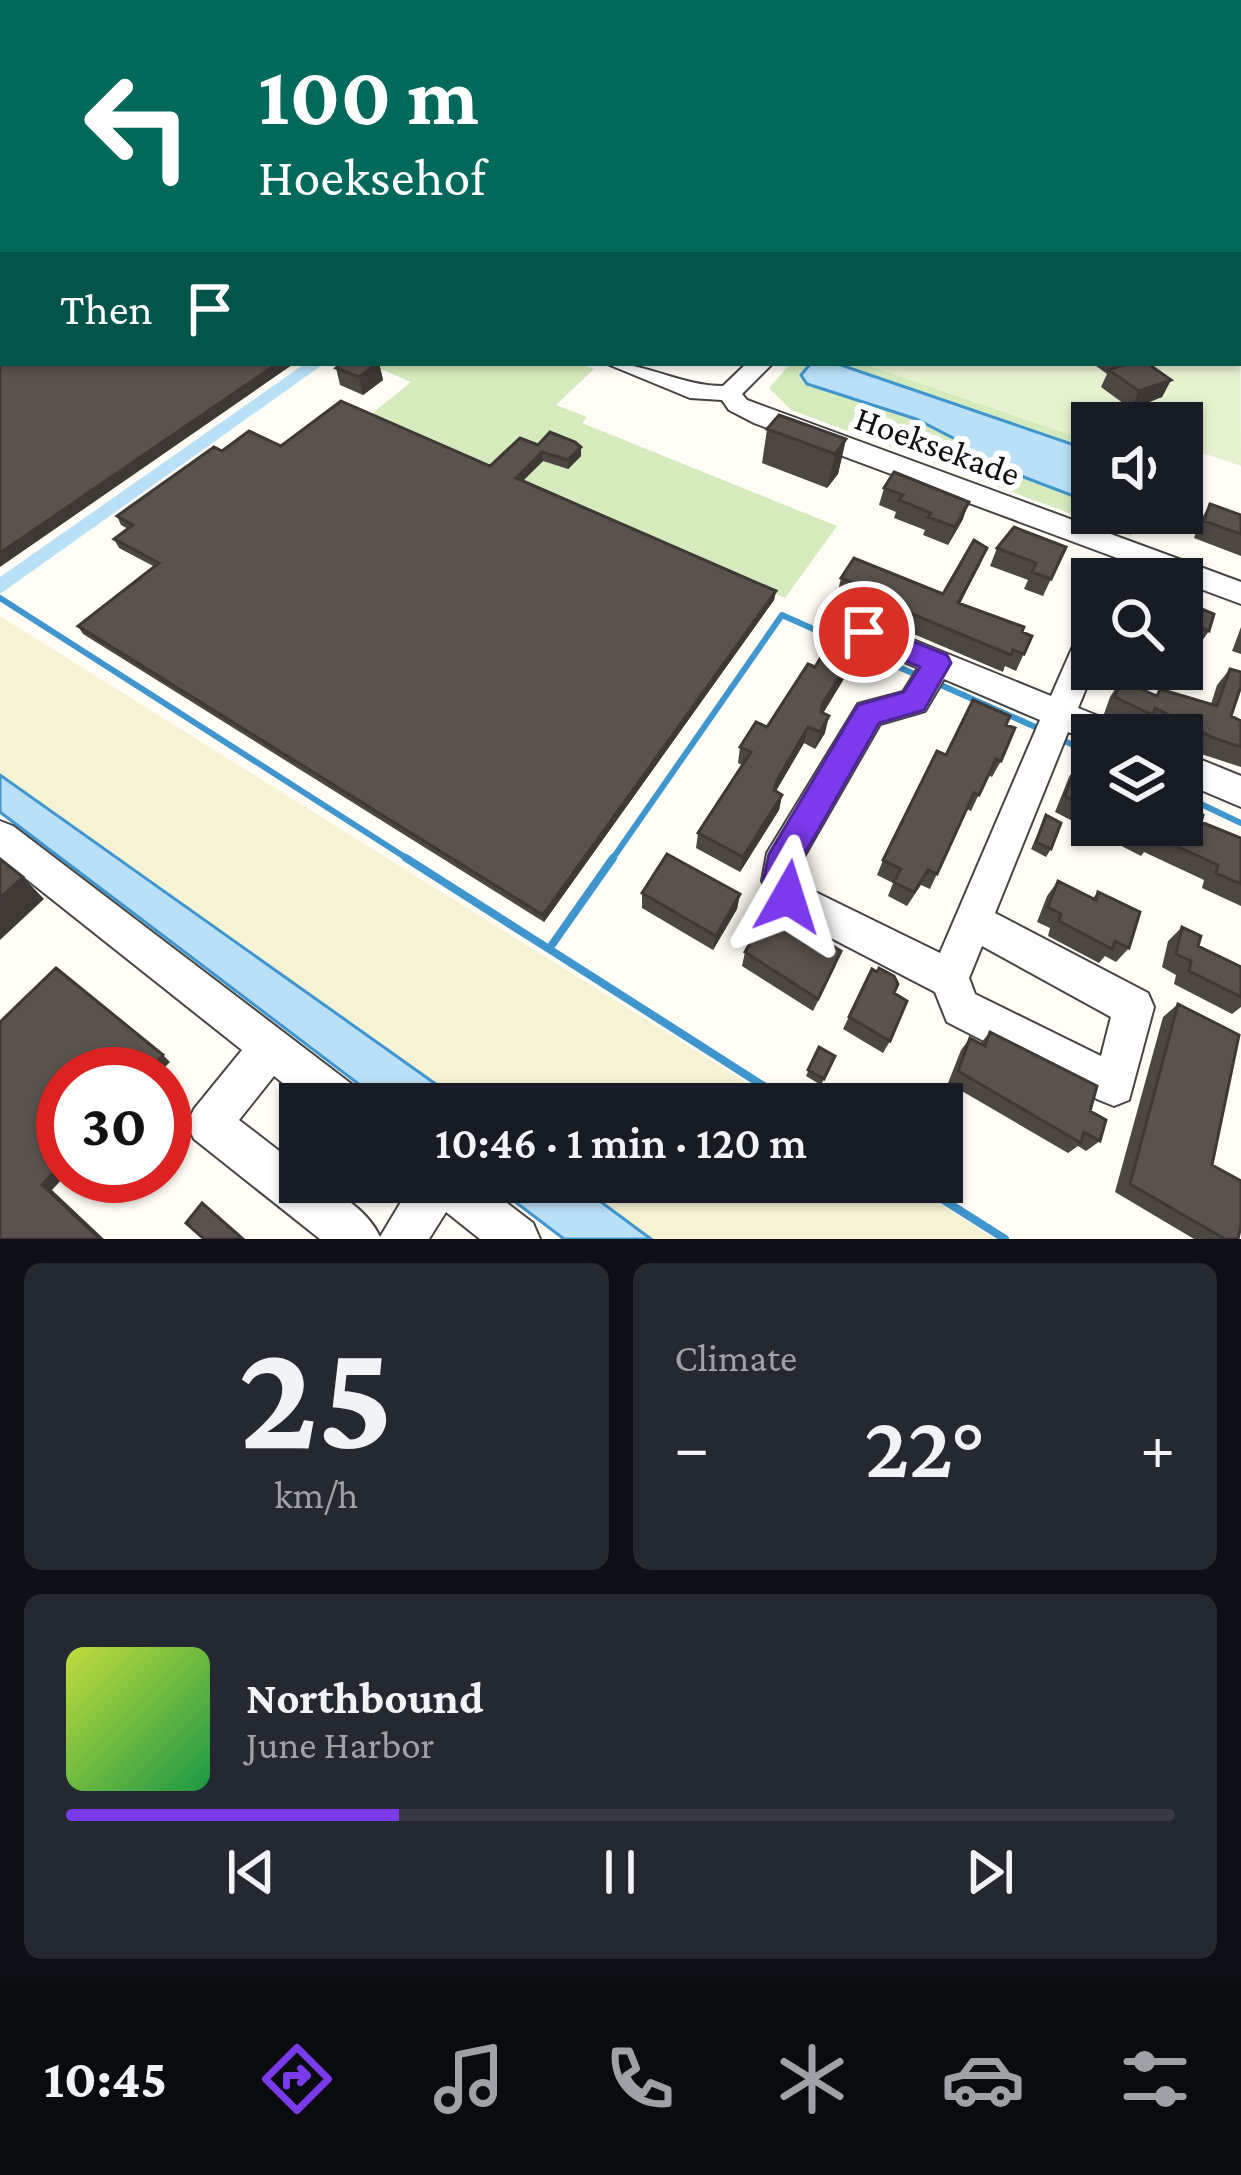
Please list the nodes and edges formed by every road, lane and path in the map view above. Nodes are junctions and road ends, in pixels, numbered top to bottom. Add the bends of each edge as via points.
1 (625, 366) edge
2 (757, 366) edge
3 (729, 393) junction
4 (1102, 558) edge
5 (1203, 584) edge
6 (1241, 592) edge
7 (864, 632) dead end
8 (931, 674) junction
9 (1071, 687) edge
10 (1060, 714) junction
11 (1071, 719) edge
12 (1203, 775) edge
13 (1241, 792) edge
14 (0, 837) edge
15 (972, 921) junction
16 (949, 978) junction
17 (271, 1047) junction
18 (317, 1083) edge
19 (427, 1203) edge
20 (465, 1203) edge
21 (500, 1234) edge
22 (356, 1239) edge
23 (402, 1239) edge

1 - 3 street, Hoeksekade via 699,393
2 - 3 street
3 - 4 street, Hoeksekade via 763,418
5 - 6 street, Hoeksekade
7 - 8 street
8 - 10 street
8 - 16 street via 914,702 869,713 780,865 780,881 788,897
9 - 10 street
10 - 11 street
10 - 15 street
12 - 13 street
14 - 17 street
15 - 16 street
15 - 16 street via 1133,1006 1114,1085 961,1008
17 - 18 street
17 - 22 street via 209,1124
19 - 23 street
20 - 21 street

